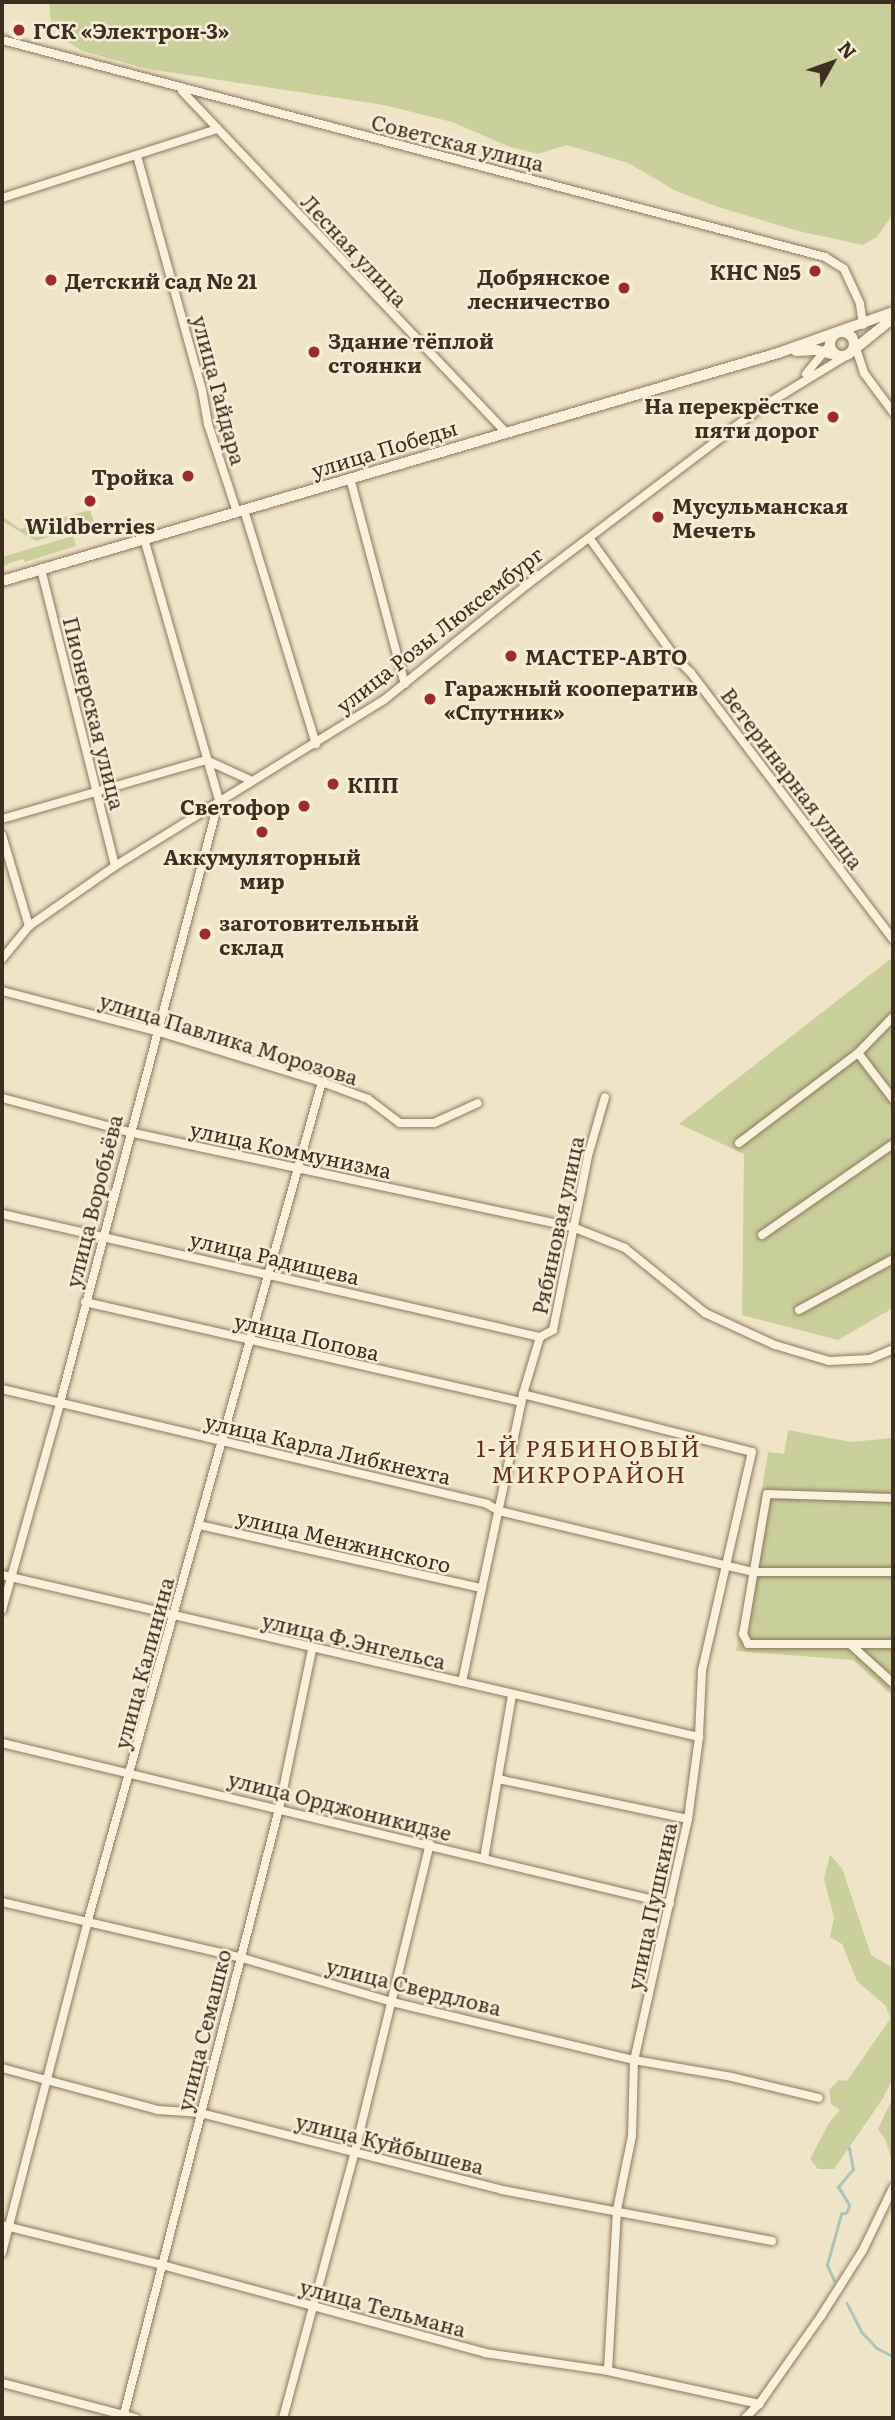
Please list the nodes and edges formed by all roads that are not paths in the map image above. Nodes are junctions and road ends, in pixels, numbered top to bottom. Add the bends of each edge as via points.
1 (2, 40) edge
2 (181, 89) junction
3 (217, 129) junction
4 (137, 156) junction
5 (2, 198) edge
6 (860, 304) junction
7 (891, 315) edge
8 (863, 325) junction
9 (839, 332) junction
10 (827, 348) junction
11 (848, 351) junction
12 (778, 353) junction
13 (866, 377) junction
14 (790, 387) junction
15 (893, 412) edge
16 (505, 431) junction
17 (350, 478) junction
18 (241, 511) junction
19 (144, 538) junction
20 (590, 539) junction
21 (41, 569) junction
22 (2, 580) edge
23 (405, 684) junction
24 (316, 744) junction
25 (206, 760) junction
26 (250, 780) junction
27 (97, 791) junction
28 (219, 800) junction
29 (2, 819) edge
30 (2, 835) edge
31 (115, 866) junction
32 (29, 926) junction
33 (893, 939) edge
34 (2, 959) edge
35 (2, 991) edge
36 (893, 1017) edge
37 (156, 1031) junction
38 (858, 1053) junction
39 (322, 1082) junction
40 (605, 1097) dead end
41 (2, 1098) edge
42 (893, 1099) edge
43 (478, 1102) dead end
44 (129, 1132) junction
45 (738, 1143) dead end
46 (893, 1144) edge
47 (298, 1168) junction
48 (2, 1214) edge
49 (575, 1228) junction
50 (102, 1234) junction
51 (762, 1235) dead end
52 (893, 1259) edge
53 (269, 1273) junction
54 (85, 1302) junction
55 (799, 1310) dead end
56 (540, 1337) junction
57 (250, 1341) junction
58 (893, 1349) edge
59 (2, 1389) edge
60 (522, 1398) junction
61 (60, 1403) junction
62 (224, 1442) junction
63 (752, 1452) joint
64 (893, 1498) edge
65 (499, 1511) junction
66 (199, 1525) junction
67 (726, 1566) junction
68 (753, 1572) junction
69 (893, 1572) edge
70 (2, 1575) edge
71 (11, 1577) junction
72 (482, 1588) junction
73 (2, 1610) edge
74 (174, 1614) junction
75 (850, 1644) junction
76 (893, 1644) edge
77 (312, 1649) junction
78 (462, 1682) junction
79 (893, 1683) edge
80 (512, 1695) junction
81 (698, 1737) junction
82 (2, 1743) edge
83 (131, 1773) junction
84 (498, 1779) junction
85 (279, 1809) junction
86 (688, 1819) junction
87 (430, 1844) junction
88 (484, 1859) junction
89 (2, 1902) edge
90 (670, 1904) junction
91 (88, 1920) junction
92 (239, 1957) junction
93 (392, 2002) junction
94 (634, 2060) junction
95 (2, 2068) edge
96 (46, 2080) junction
97 (819, 2098) dead end
98 (201, 2113) junction
99 (355, 2151) junction
100 (893, 2188) edge
101 (617, 2210) junction
102 (5, 2226) edge
103 (772, 2241) dead end
104 (2, 2253) edge
105 (162, 2265) junction
106 (313, 2306) junction
107 (608, 2371) junction
108 (2, 2383) edge
109 (759, 2404) junction
110 (123, 2417) edge
111 (135, 2418) edge
112 (283, 2418) edge
113 (745, 2418) edge

1 - 2 street, Советская улица
2 - 3 street, Лесная улица
2 - 6 street, Советская улица via 825,257 844,268
3 - 4 street
3 - 16 street, Лесная улица
4 - 5 street
4 - 18 street, улица Гайдара via 208,424
6 - 7 street via 871,315
6 - 8 street, Советская улица
7 - 8 street
7 - 11 street, улица Розы Люксембург
8 - 9 street
9 - 10 street
9 - 11 street via 850,334
9 - 12 street, улица Победы
10 - 11 street
10 - 12 street, улица Победы
10 - 14 street via 815,366
11 - 13 street
11 - 13 street
11 - 14 street, улица Розы Люксембург
12 - 16 street, улица Победы
13 - 15 street
14 - 20 street, улица Розы Люксембург
16 - 17 street, улица Победы
17 - 18 street, улица Победы
17 - 23 street
18 - 19 street, улица Победы
18 - 24 street, улица Гайдара
19 - 21 street, улица Победы
19 - 25 street
20 - 23 street, улица Розы Люксембург
20 - 33 street, Ветеринарная улица via 674,656
21 - 22 street, улица Победы
21 - 27 street, Пионерская улица
23 - 24 street, улица Розы Люксембург
24 - 26 street, улица Розы Люксембург
25 - 26 street
25 - 27 street
25 - 28 street
26 - 28 street, улица Розы Люксембург
27 - 29 street
27 - 31 street, Пионерская улица
28 - 31 street, улица Розы Люксембург
28 - 37 street, улица Воробьёва
30 - 32 street
31 - 32 street, улица Розы Люксембург
32 - 34 street, улица Розы Люксембург
35 - 37 street, улица Павлика Морозова
36 - 38 street
37 - 39 street, улица Павлика Морозова
37 - 44 street, улица Воробьёва
38 - 42 street
38 - 45 street
39 - 43 street, улица Павлика Морозова via 368,1099 404,1124 433,1123
39 - 47 street, улица Калинина
40 - 49 street, Рябиновая улица
41 - 44 street, улица Коммунизма
44 - 47 street, улица Коммунизма
44 - 50 street, улица Воробьёва
46 - 51 street
47 - 49 street, улица Коммунизма
47 - 53 street, улица Калинина
48 - 50 street, улица Радищева
49 - 56 street, Рябиновая улица via 554,1330
49 - 58 street, улица Коммунизма via 625,1248 705,1313 775,1345 829,1361 870,1359
50 - 53 street, улица Радищева
50 - 54 street, улица Воробьёва
52 - 55 street
53 - 56 street, улица Радищева
53 - 57 street, улица Калинина
54 - 57 street, улица Попова
54 - 61 street, улица Воробьёва
56 - 60 street, Рябиновая улица
57 - 60 street, улица Попова
57 - 62 street, улица Калинина
59 - 61 street, улица Карла Либкнехта
60 - 63 street, улица Попова
60 - 65 street, Рябиновая улица
61 - 62 street, улица Карла Либкнехта
61 - 71 street, улица Воробьёва
62 - 65 street, улица Карла Либкнехта via 487,1504
62 - 66 street, улица Калинина
63 - 67 street, улица Пушкина
64 - 68 street via 767,1494
65 - 67 street, улица Карла Либкнехта
65 - 72 street, Рябиновая улица
66 - 72 street, улица Менжинского
66 - 74 street, улица Калинина
67 - 68 street, улица Карла Либкнехта
67 - 81 street, улица Пушкина via 702,1670
68 - 69 street, улица Карла Либкнехта
68 - 75 street via 743,1634 748,1644
70 - 71 street, улица Ф.Энгельса
71 - 73 street, улица Воробьёва
71 - 74 street, улица Ф.Энгельса
72 - 78 street, Рябиновая улица
74 - 77 street, улица Ф.Энгельса
74 - 83 street, улица Калинина
75 - 76 street
75 - 79 street
77 - 78 street, улица Ф.Энгельса
77 - 85 street, улица Семашко
78 - 80 street, улица Ф.Энгельса
80 - 81 street, улица Ф.Энгельса
80 - 84 street
81 - 86 street, улица Пушкина
82 - 83 street, улица Орджоникидзе
83 - 85 street, улица Орджоникидзе
83 - 91 street, улица Калинина
84 - 86 street
84 - 88 street
85 - 87 street, улица Орджоникидзе
85 - 92 street, улица Семашко
86 - 90 street, улица Пушкина
87 - 88 street, улица Орджоникидзе
87 - 93 street
88 - 90 street, улица Орджоникидзе
89 - 91 street, улица Свердлова
90 - 94 street, улица Пушкина
91 - 92 street, улица Свердлова
91 - 96 street, улица Калинина
92 - 93 street, улица Свердлова
92 - 98 street, улица Семашко
93 - 94 street, улица Свердлова
93 - 99 street
94 - 97 street, улица Свердлова
94 - 101 street, улица Пушкина via 632,2136
95 - 96 street, улица Куйбышева
96 - 98 street, улица Куйбышева via 158,2109
96 - 102 street, улица Калинина
98 - 99 street, улица Куйбышева
98 - 105 street, улица Семашко
99 - 101 street, улица Куйбышева via 502,2190
99 - 106 street
100 - 109 street via 856,2261
101 - 103 street, улица Куйбышева
101 - 107 street, улица Пушкина
102 - 104 street, улица Калинина
102 - 105 street, улица Тельмана
105 - 106 street, улица Тельмана
105 - 110 street, улица Семашко
106 - 107 street, улица Тельмана via 485,2353
106 - 112 street
107 - 109 street, улица Тельмана
108 - 110 street
109 - 113 street
110 - 111 street

